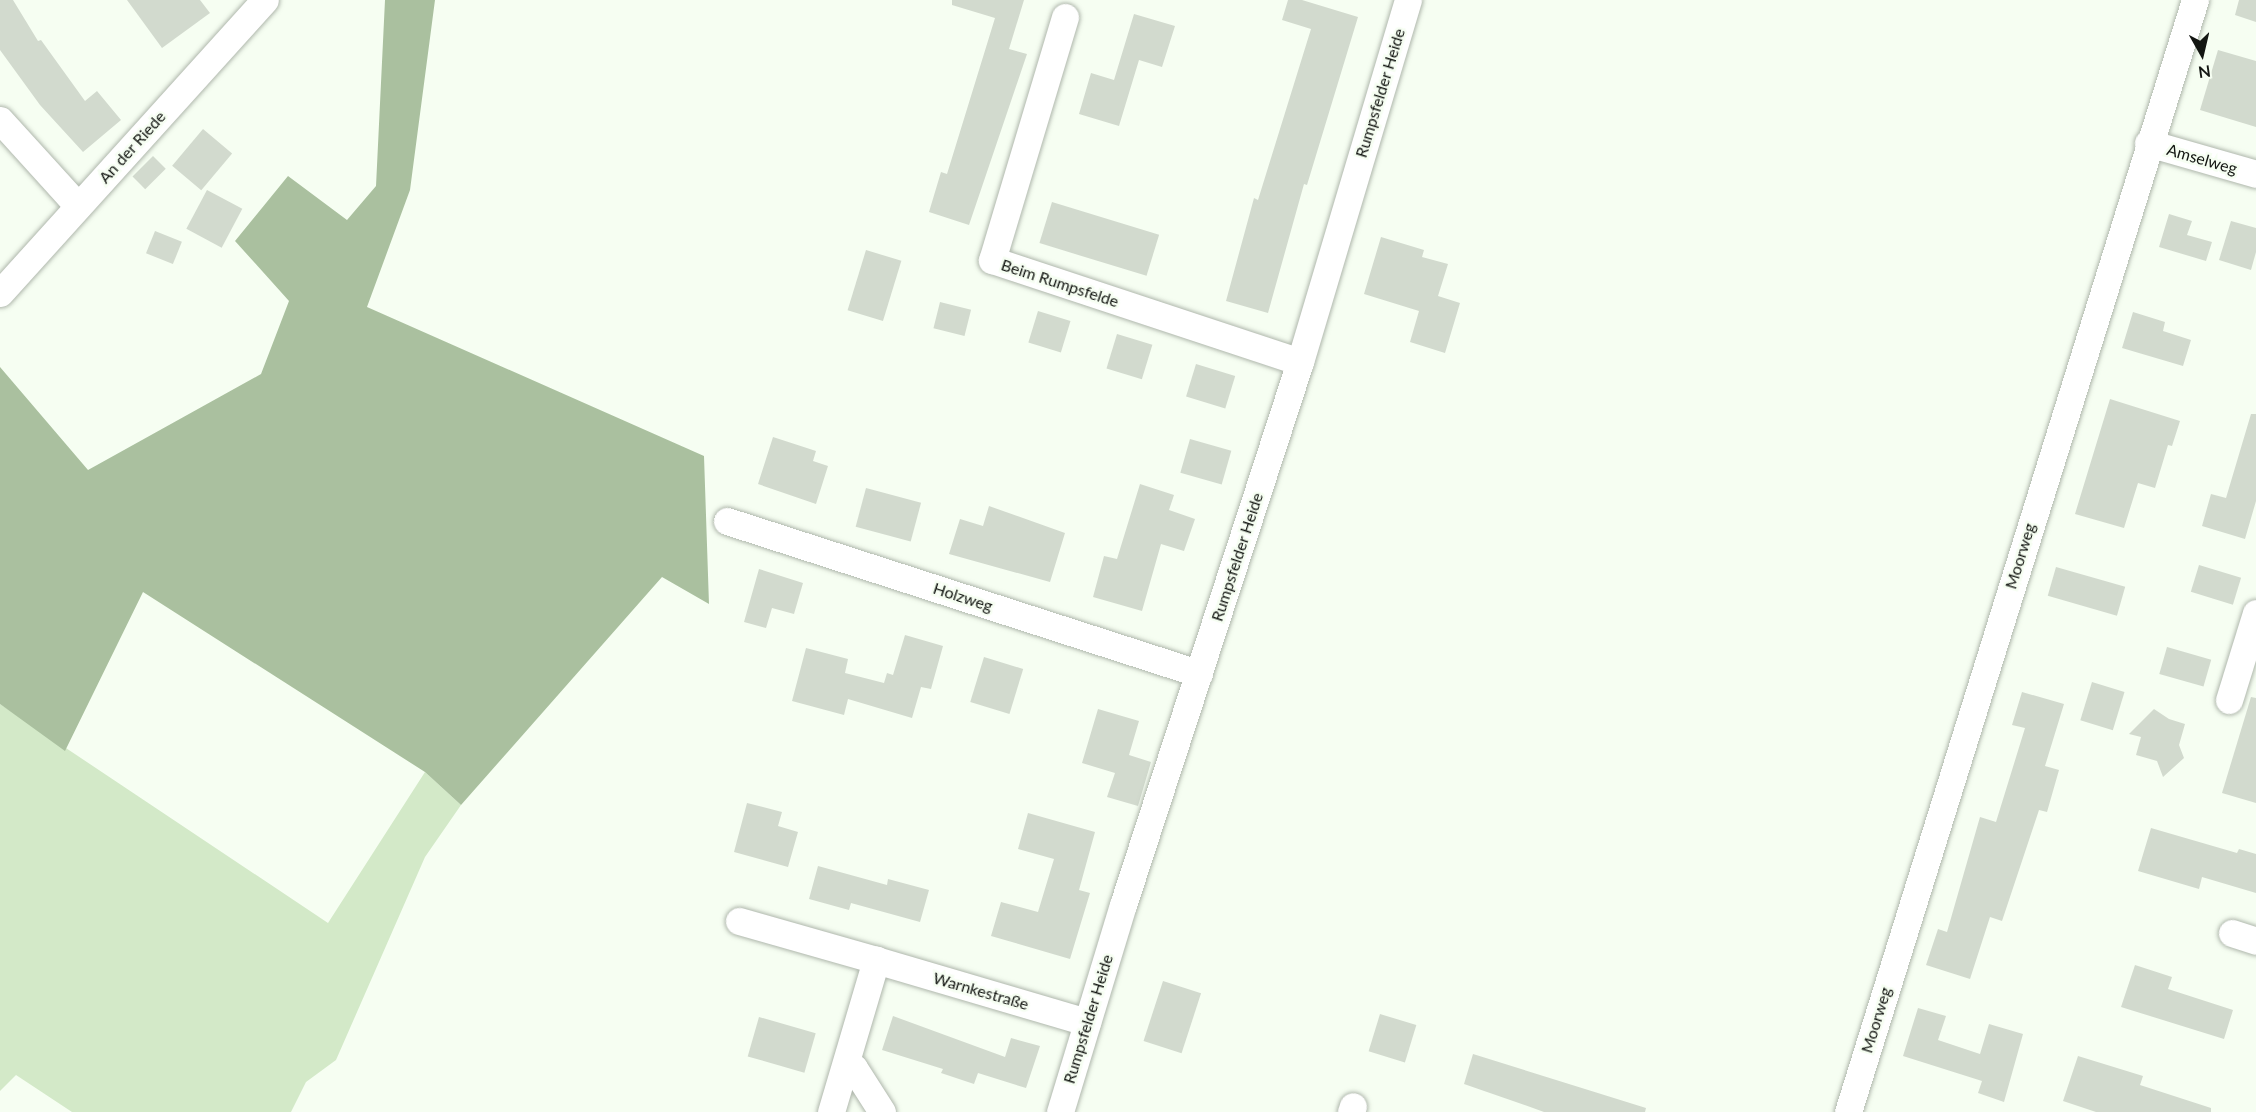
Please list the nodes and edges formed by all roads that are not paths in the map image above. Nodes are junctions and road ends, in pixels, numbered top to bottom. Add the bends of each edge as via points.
1 (265, 0) edge
2 (1408, 0) edge
3 (2195, 0) edge
4 (1065, 17) dead end
5 (0, 120) edge
6 (2148, 143) junction
7 (2256, 174) edge
8 (78, 206) junction
9 (0, 293) edge
10 (1300, 362) junction
11 (728, 521) dead end
12 (2256, 614) edge
13 (1199, 673) junction
14 (2229, 700) dead end
15 (739, 921) dead end
16 (876, 960) junction
17 (1087, 1022) junction
18 (846, 1064) junction
19 (831, 1112) edge
20 (882, 1112) edge
21 (1060, 1112) edge
22 (1848, 1112) edge

1 - 8 street, An der Riede
2 - 10 street, Rumpsfelder Heide
3 - 6 street, Moorweg
4 - 10 street, Beim Rumpsfelde via 992,261
5 - 8 street
6 - 7 street, Amselweg
6 - 22 street, Moorweg
8 - 9 street, An der Riede
10 - 13 street, Rumpsfelder Heide
11 - 13 street, Holzweg
12 - 14 street
13 - 17 street, Rumpsfelder Heide
15 - 16 street, Warnkestraße
16 - 17 street, Warnkestraße
16 - 18 street
17 - 21 street, Rumpsfelder Heide
18 - 19 street
18 - 20 street via 854,1068

